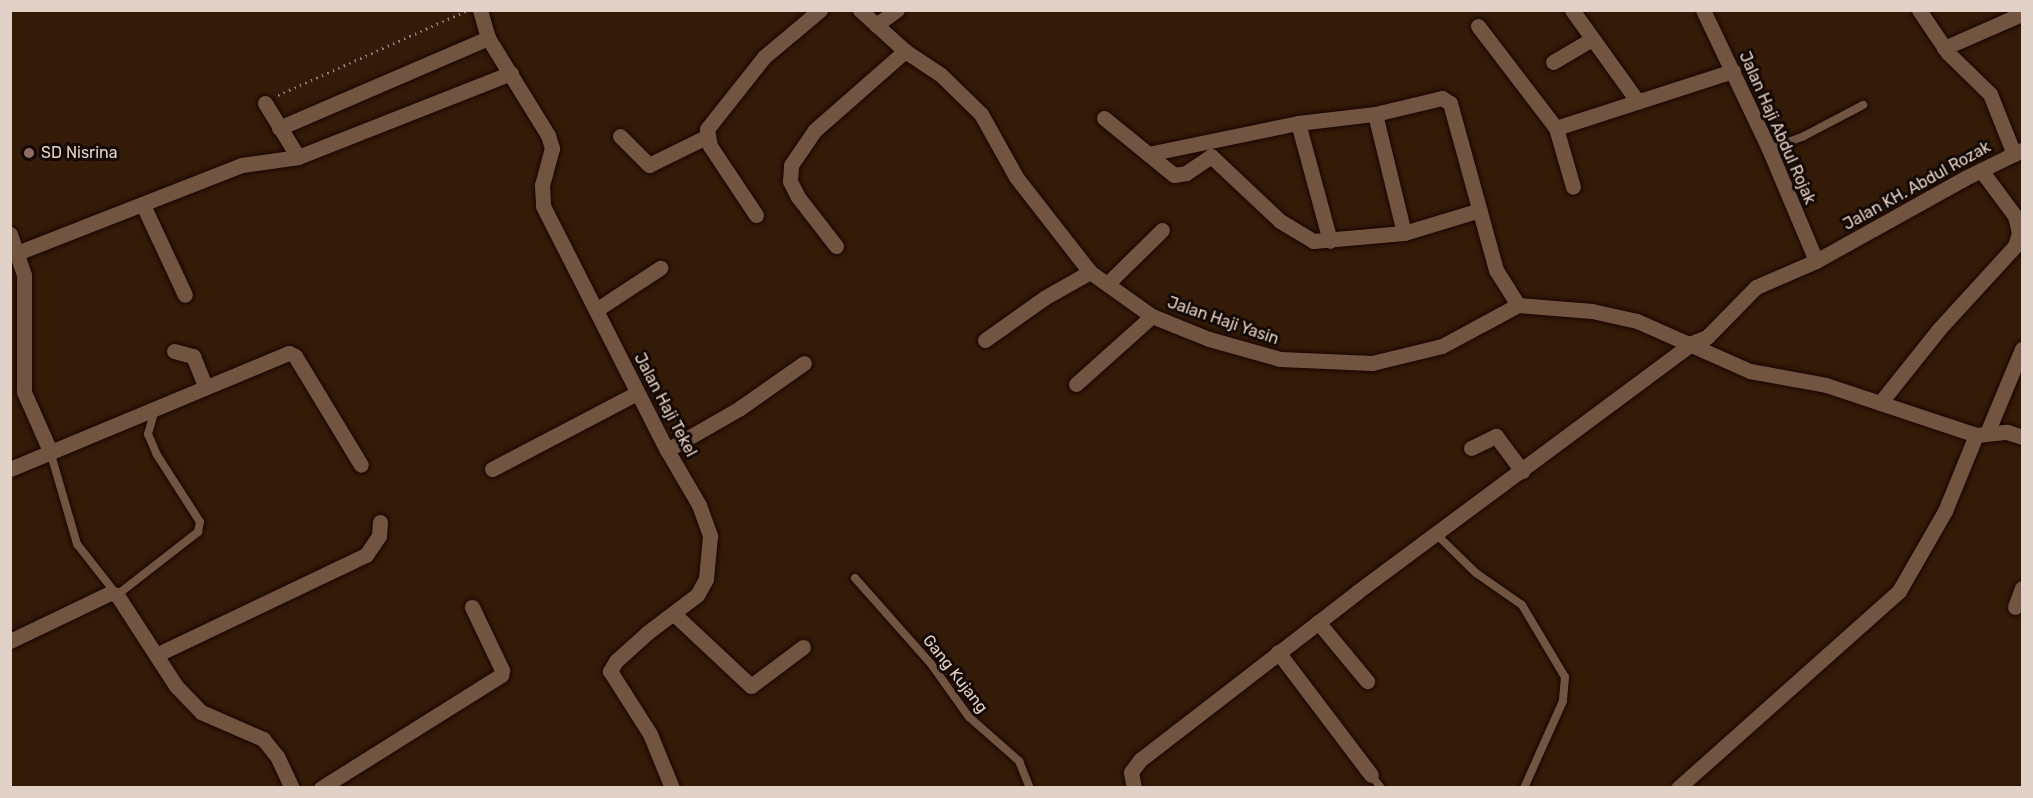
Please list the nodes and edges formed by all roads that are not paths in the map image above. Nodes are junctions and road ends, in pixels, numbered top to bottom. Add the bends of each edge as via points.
1 (480, 10) edge
2 (820, 10) edge
3 (860, 10) edge
4 (897, 10) edge
5 (1572, 10) edge
6 (1703, 10) edge
7 (1919, 10) edge
8 (2022, 14) edge
9 (876, 25) junction
10 (1478, 26) dead end
11 (488, 38) junction
12 (1592, 39) junction
13 (1944, 48) junction
14 (905, 51) junction
15 (1553, 62) dead end
16 (1732, 71) junction
17 (511, 73) junction
18 (1638, 102) junction
19 (265, 103) road end
20 (1863, 105) dead end
21 (1376, 114) junction
22 (1104, 118) dead end
23 (1298, 123) junction
24 (279, 128) junction
25 (1556, 128) junction
26 (620, 136) dead end
27 (706, 136) junction
28 (1202, 141) junction
29 (1769, 149) junction
30 (2018, 152) edge
31 (1148, 154) junction
32 (1211, 156) junction
33 (298, 157) junction
34 (1981, 170) junction
35 (1573, 186) dead end
36 (143, 205) junction
37 (1480, 210) junction
38 (756, 216) dead end
39 (1162, 230) dead end
40 (1404, 233) junction
41 (10, 234) edge
42 (1330, 241) junction
43 (836, 246) dead end
44 (17, 253) junction
45 (1816, 261) junction
46 (660, 268) dead end
47 (1090, 272) junction
48 (1107, 284) junction
49 (185, 295) dead end
50 (1518, 305) junction
51 (596, 310) junction
52 (1152, 316) junction
53 (985, 340) dead end
54 (1692, 343) junction
55 (2022, 349) edge
56 (174, 351) dead end
57 (804, 363) dead end
58 (1076, 384) dead end
59 (205, 385) junction
60 (637, 393) junction
61 (17, 395) edge
62 (1880, 403) junction
63 (155, 408) junction
64 (1982, 434) junction
65 (2022, 437) edge
66 (1471, 448) dead end
67 (667, 450) junction
68 (50, 451) junction
69 (361, 465) dead end
70 (10, 469) edge
71 (492, 469) dead end
72 (1522, 471) junction
73 (380, 522) dead end
74 (1436, 534) junction
75 (855, 578) dead end
76 (2022, 588) edge
77 (117, 595) junction
78 (472, 607) dead end
79 (2015, 607) dead end
80 (674, 614) junction
81 (1318, 622) junction
82 (10, 641) edge
83 (803, 647) dead end
84 (1278, 652) junction
85 (156, 655) junction
86 (1366, 681) dead end
87 (1371, 775) joint
88 (292, 788) edge
89 (321, 788) edge
90 (672, 788) edge
91 (1030, 788) edge
92 (1134, 788) edge
93 (1381, 788) edge
94 (1524, 788) edge
95 (1678, 788) edge

1 - 11 street, Jalan Haji Tekel
2 - 27 street via 764,57 710,124
3 - 9 street, Jalan Haji Yasin
4 - 9 street
5 - 12 street
6 - 16 street, Jalan Haji Abdul Rojak
7 - 13 street, Jalan KH. Abdul Rozak
8 - 13 street
9 - 14 street, Jalan Haji Yasin
10 - 25 street
11 - 17 street, Jalan Haji Tekel
11 - 24 street
12 - 15 street
12 - 18 street
13 - 30 street, Jalan KH. Abdul Rozak via 1990,94
14 - 43 street via 814,130 791,165 790,181 798,197
14 - 47 street, Jalan Haji Yasin via 942,75 981,114 1016,177
16 - 18 street
16 - 29 street, Jalan Haji Abdul Rojak
17 - 33 street
17 - 51 street, Jalan Haji Tekel via 552,148 542,185 543,206
18 - 25 street
19 - 24 street
20 - 29 lane via 1808,135
21 - 23 street
21 - 37 street via 1437,98 1450,103
21 - 40 street
22 - 31 street
23 - 28 street
23 - 42 street
24 - 33 street
25 - 35 street
26 - 27 street via 649,165
27 - 38 street
28 - 31 street
28 - 32 street
29 - 45 street, Jalan Haji Abdul Rojak
30 - 34 street, Jalan KH. Abdul Rozak
31 - 32 street via 1161,167 1180,176
32 - 42 street via 1301,237
33 - 36 street via 242,165
34 - 45 street, Jalan KH. Abdul Rozak
34 - 62 street via 2015,216 2019,233 2016,246 1939,329
36 - 44 street
36 - 49 street
37 - 40 street
37 - 50 street via 1496,270
39 - 48 street
40 - 42 street
41 - 44 street
44 - 61 street via 24,275
45 - 54 street, Jalan KH. Abdul Rozak via 1756,287 1715,330
46 - 51 street
47 - 48 street, Jalan Haji Yasin
47 - 53 street via 1044,298
48 - 52 street, Jalan Haji Yasin
50 - 52 street, Jalan Haji Yasin via 1442,346 1372,363 1280,359 1209,339
50 - 54 street via 1592,311 1637,321
51 - 60 street, Jalan Haji Tekel
52 - 58 street
54 - 62 street via 1707,355 1750,371 1826,386
54 - 72 street, Jalan KH. Abdul Rozak
55 - 64 street
56 - 59 street via 193,356
57 - 67 street via 740,408
59 - 63 street
59 - 69 street via 289,353 295,356
60 - 67 street, Jalan Haji Tekel
60 - 71 street
61 - 68 street
62 - 64 street
63 - 68 street
63 - 77 lane via 148,434 200,522 198,532
64 - 65 street via 2007,432
64 - 95 street via 1899,591
66 - 72 street via 1496,436
67 - 80 street, Jalan Haji Tekel via 699,505 710,536 706,579 697,595
68 - 70 street
68 - 77 lane via 77,544
72 - 74 street, Jalan KH. Abdul Rozak
73 - 85 street via 380,536 366,555
74 - 81 street, Jalan KH. Abdul Rozak
74 - 94 lane via 1476,573 1522,605 1565,677 1563,700
75 - 91 lane, Gang Kujang via 931,664 969,717 1019,761
76 - 79 street
77 - 82 street via 110,592
77 - 85 street
78 - 89 street via 501,675
80 - 83 street via 751,686
80 - 90 street, Jalan Haji Tekel via 616,661 610,671 650,734
81 - 84 street, Jalan KH. Abdul Rozak
81 - 86 street
84 - 87 street
84 - 92 street, Jalan KH. Abdul Rozak via 1134,765
85 - 88 street via 176,686 201,712 263,739
87 - 93 lane

